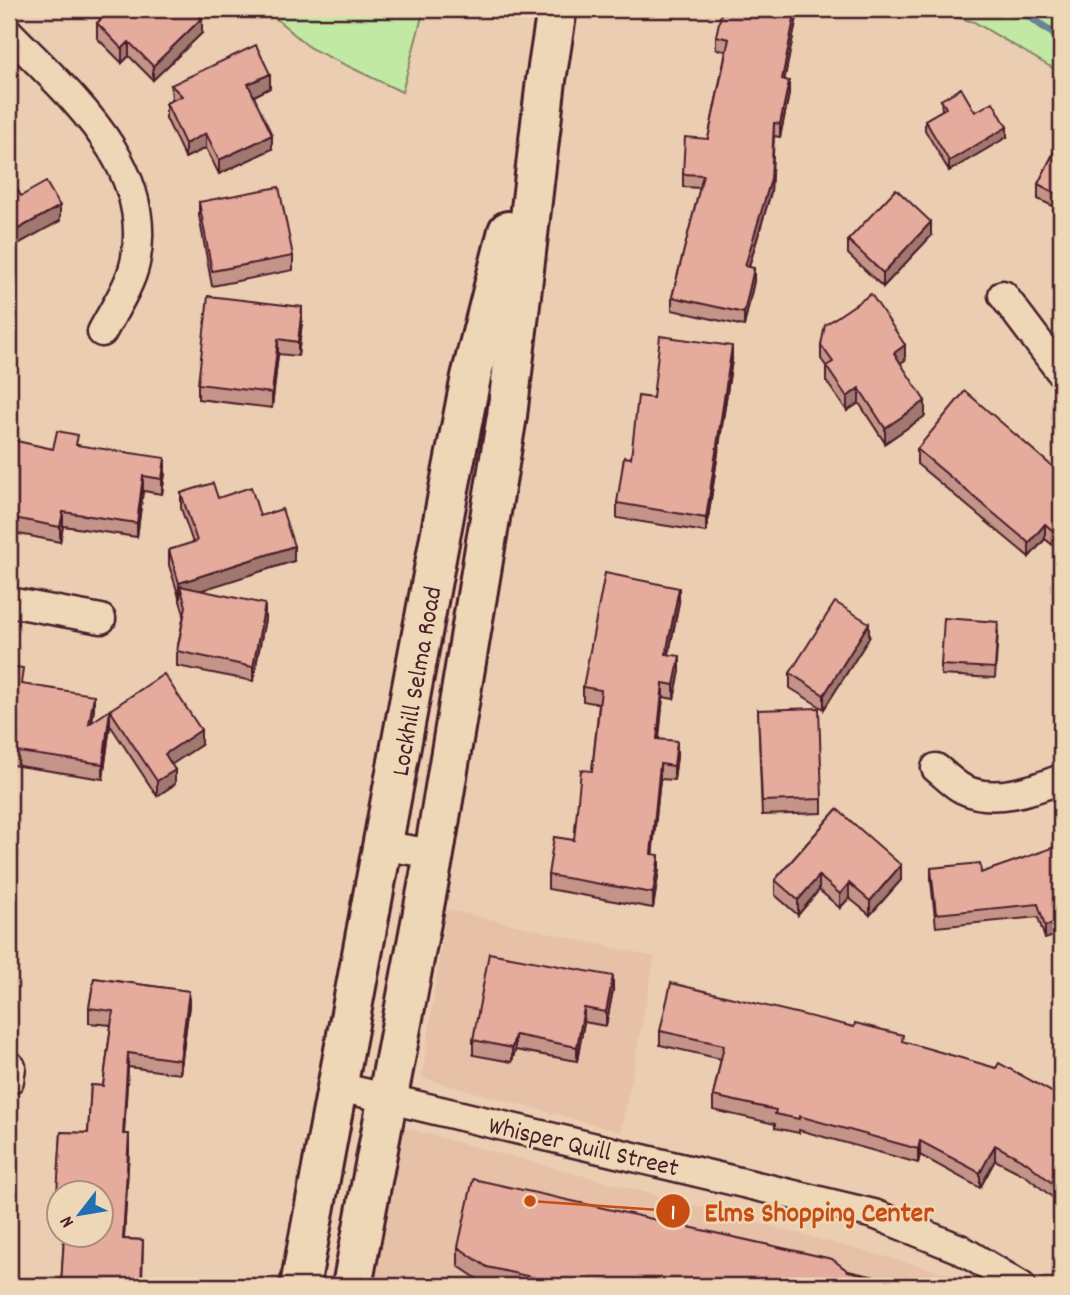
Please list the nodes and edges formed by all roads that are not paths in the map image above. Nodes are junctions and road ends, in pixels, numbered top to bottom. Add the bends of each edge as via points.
1 (557, 9) edge
2 (9, 33) edge
3 (546, 80) junction
4 (1003, 295) dead end
5 (102, 331) dead end
6 (1061, 372) edge
7 (9, 602) edge
8 (102, 619) dead end
9 (936, 768) dead end
10 (1061, 779) edge
11 (385, 846) junction
12 (434, 854) junction
13 (339, 1087) junction
14 (390, 1099) junction
15 (301, 1281) edge
16 (339, 1286) edge
17 (352, 1286) edge
18 (1021, 1286) edge

1 - 3 main road, Lockhill Selma Road
2 - 5 street via 86,113 111,147 132,189 139,222 135,265
3 - 11 main road, Lockhill Selma Road via 471,377
3 - 12 main road, Lockhill Selma Road via 507,416
4 - 6 street
7 - 8 street
9 - 10 street via 964,790 999,796
11 - 12 street
11 - 13 main road, Lockhill Selma Road
12 - 14 main road, Lockhill Selma Road
13 - 14 street, Whisper Quill Street
13 - 15 main road, Lockhill Selma Road
14 - 17 main road, Lockhill Selma Road
14 - 18 street, Whisper Quill Street via 874,1214 960,1249
15 - 16 main road

